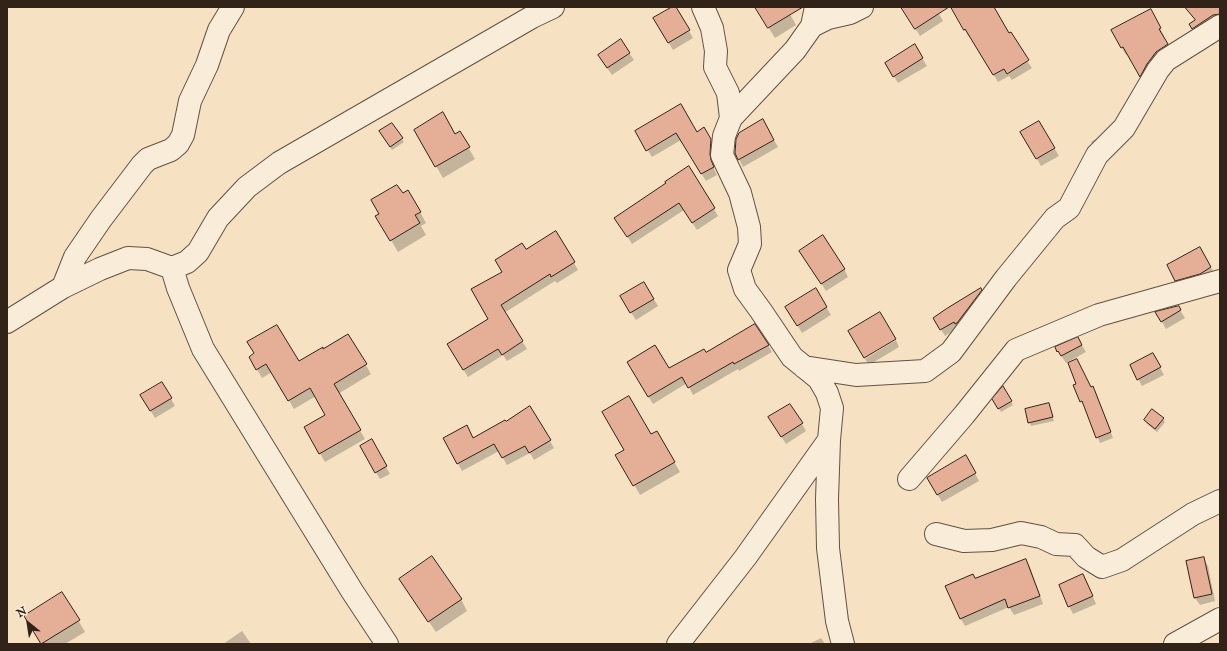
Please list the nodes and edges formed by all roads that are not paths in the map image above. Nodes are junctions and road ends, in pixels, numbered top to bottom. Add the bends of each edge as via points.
1 (233, 7) edge
2 (553, 7) edge
3 (703, 7) edge
4 (862, 7) edge
5 (814, 16) edge
6 (1220, 26) edge
7 (731, 118) junction
8 (172, 268) junction
9 (1220, 281) edge
10 (63, 287) junction
11 (7, 322) edge
12 (804, 367) junction
13 (829, 440) junction
14 (909, 479) dead end
15 (1220, 502) edge
16 (936, 534) dead end
17 (1220, 619) edge
18 (387, 644) edge
19 (678, 644) edge
20 (843, 644) edge
21 (1175, 644) edge

1 - 10 street via 219,30 207,65 190,101 183,135 178,144 171,150 148,158 142,165 75,257
2 - 8 street via 279,163 247,187 218,218 198,252 187,262
3 - 7 street via 712,28 716,51 715,68 728,93
4 - 5 street via 850,13 828,18
5 - 7 street via 795,50
6 - 12 street via 1166,60 1124,128 1096,155 1069,208 1055,218 951,352 925,371 856,374
7 - 12 street via 724,136 722,155 740,193 749,227 750,244 739,270 745,289 792,357
8 - 10 street via 147,259 128,258
8 - 18 street via 203,349
9 - 14 street via 1099,315 1016,350
10 - 11 street
12 - 13 street via 820,379 827,393 832,408
13 - 19 street via 746,558
13 - 20 street via 828,548 837,621
15 - 16 street via 1193,514 1122,560 1102,567 1086,557 1075,545 1056,544 1041,537 1021,534 992,540 964,541
17 - 21 street

